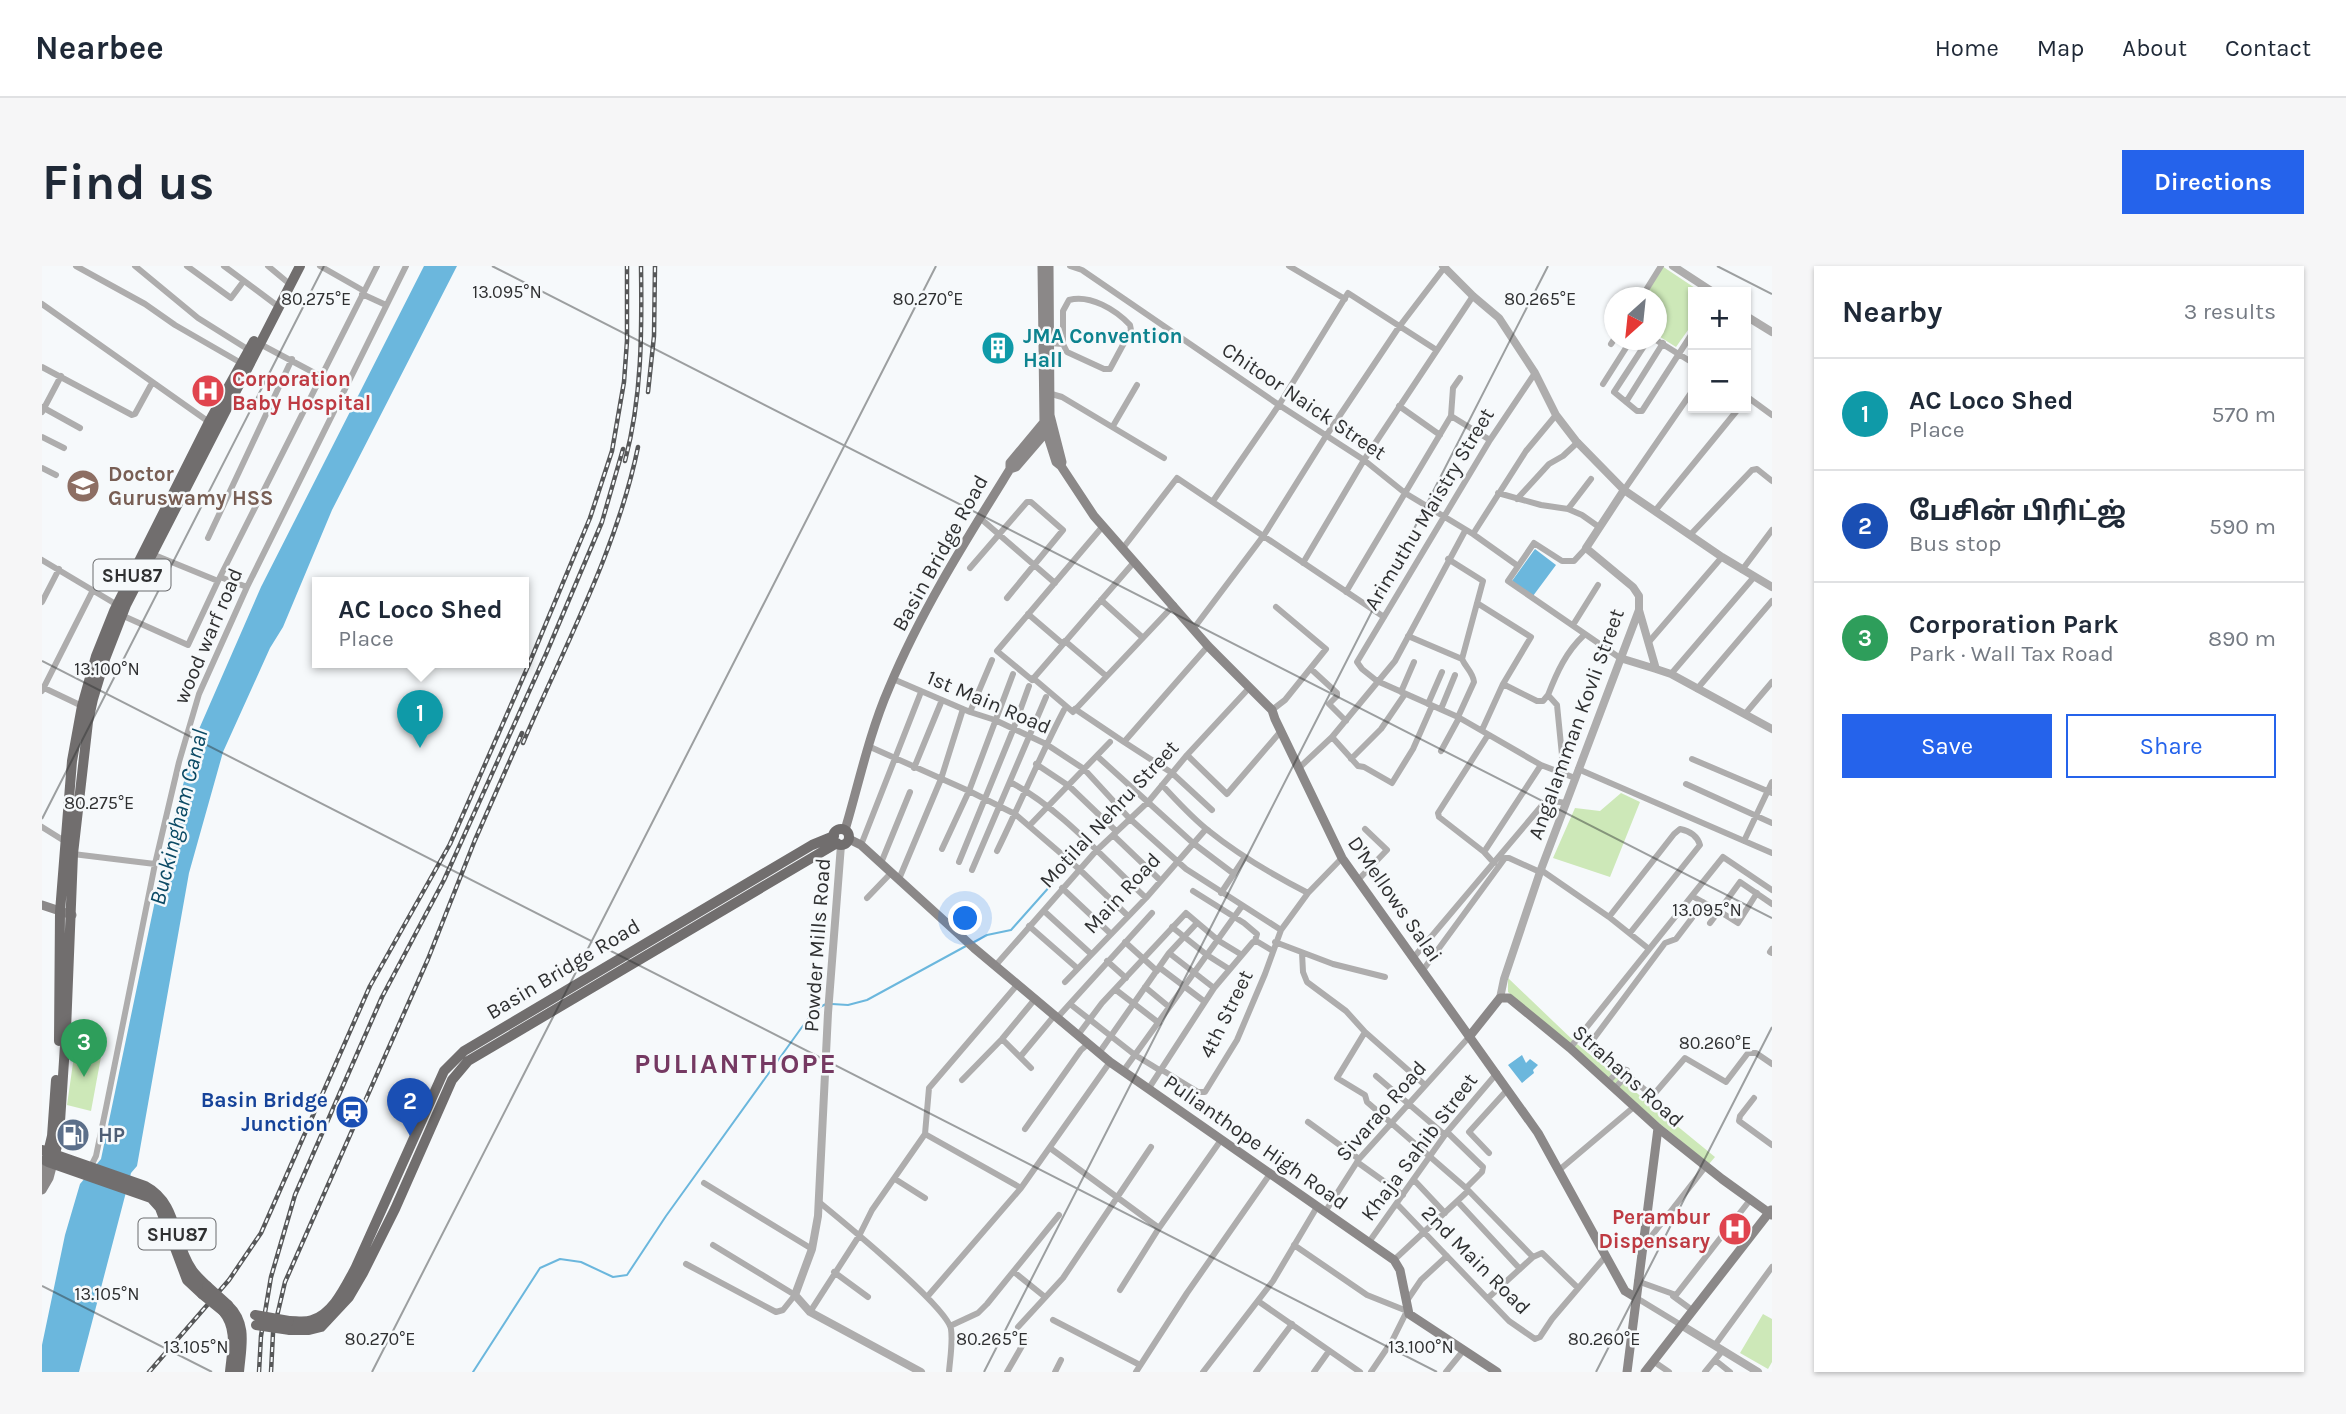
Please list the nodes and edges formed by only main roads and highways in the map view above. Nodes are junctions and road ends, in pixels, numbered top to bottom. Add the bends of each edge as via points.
1 (293, 266) edge
2 (300, 266) edge
3 (1042, 266) edge
4 (1049, 266) edge
5 (1046, 393) junction
6 (1048, 424) junction
7 (213, 425) junction
8 (119, 610) junction
9 (841, 839) junction
10 (42, 905) edge
11 (60, 912) junction
12 (72, 915) junction
13 (1469, 1037) junction
14 (1658, 1128) junction
15 (48, 1157) edge
16 (42, 1179) edge
17 (42, 1190) edge
18 (1771, 1212) edge
19 (1635, 1297) junction
20 (228, 1308) junction
21 (255, 1320) junction
22 (289, 1325) junction
23 (242, 1328) junction
24 (230, 1372) edge
25 (239, 1372) edge
26 (1497, 1372) edge
27 (1627, 1372) edge
28 (1644, 1372) edge

1 - 7 main road, SHU87
2 - 7 main road, SHU87
3 - 5 main road
4 - 5 main road
5 - 6 main road
6 - 9 main road, Basin Bridge Road via 1010,463 893,679
6 - 13 main road, D'Mellows Salai via 1056,462 1094,516 1208,646 1272,710 1342,858
7 - 8 main road, SHU87
7 - 8 main road, SHU87 via 152,554
8 - 11 main road, SHU87 via 96,656 82,706 72,761
8 - 12 main road, SHU87 via 93,699 73,854
9 - 22 main road, Basin Bridge Road via 812,845 464,1051 444,1071 342,1294 320,1317
9 - 22 main road, Basin Bridge Road via 468,1062 452,1080 395,1209 349,1297 321,1327 309,1330
9 - 26 main road, Pulianthope High Road via 860,845 1110,1062 1394,1260 1406,1307
10 - 11 main road
11 - 12 main road
11 - 15 main road, SHU87 via 60,1032
12 - 15 main road, SHU87 via 66,1030
13 - 14 main road, Strahans Road via 1500,998 1508,998
13 - 19 main road, D'Mellows Salai via 1538,1133 1625,1291
14 - 18 main road, Strahans Road
14 - 19 main road
15 - 16 main road
15 - 17 main road via 49,1178
15 - 20 main road, SHU87, bridge via 144,1190 160,1208 187,1280
18 - 28 main road
19 - 27 main road
20 - 21 main road
20 - 23 main road, SHU87
20 - 24 main road via 233,1332
21 - 22 main road, bridge
21 - 23 main road
23 - 25 main road

